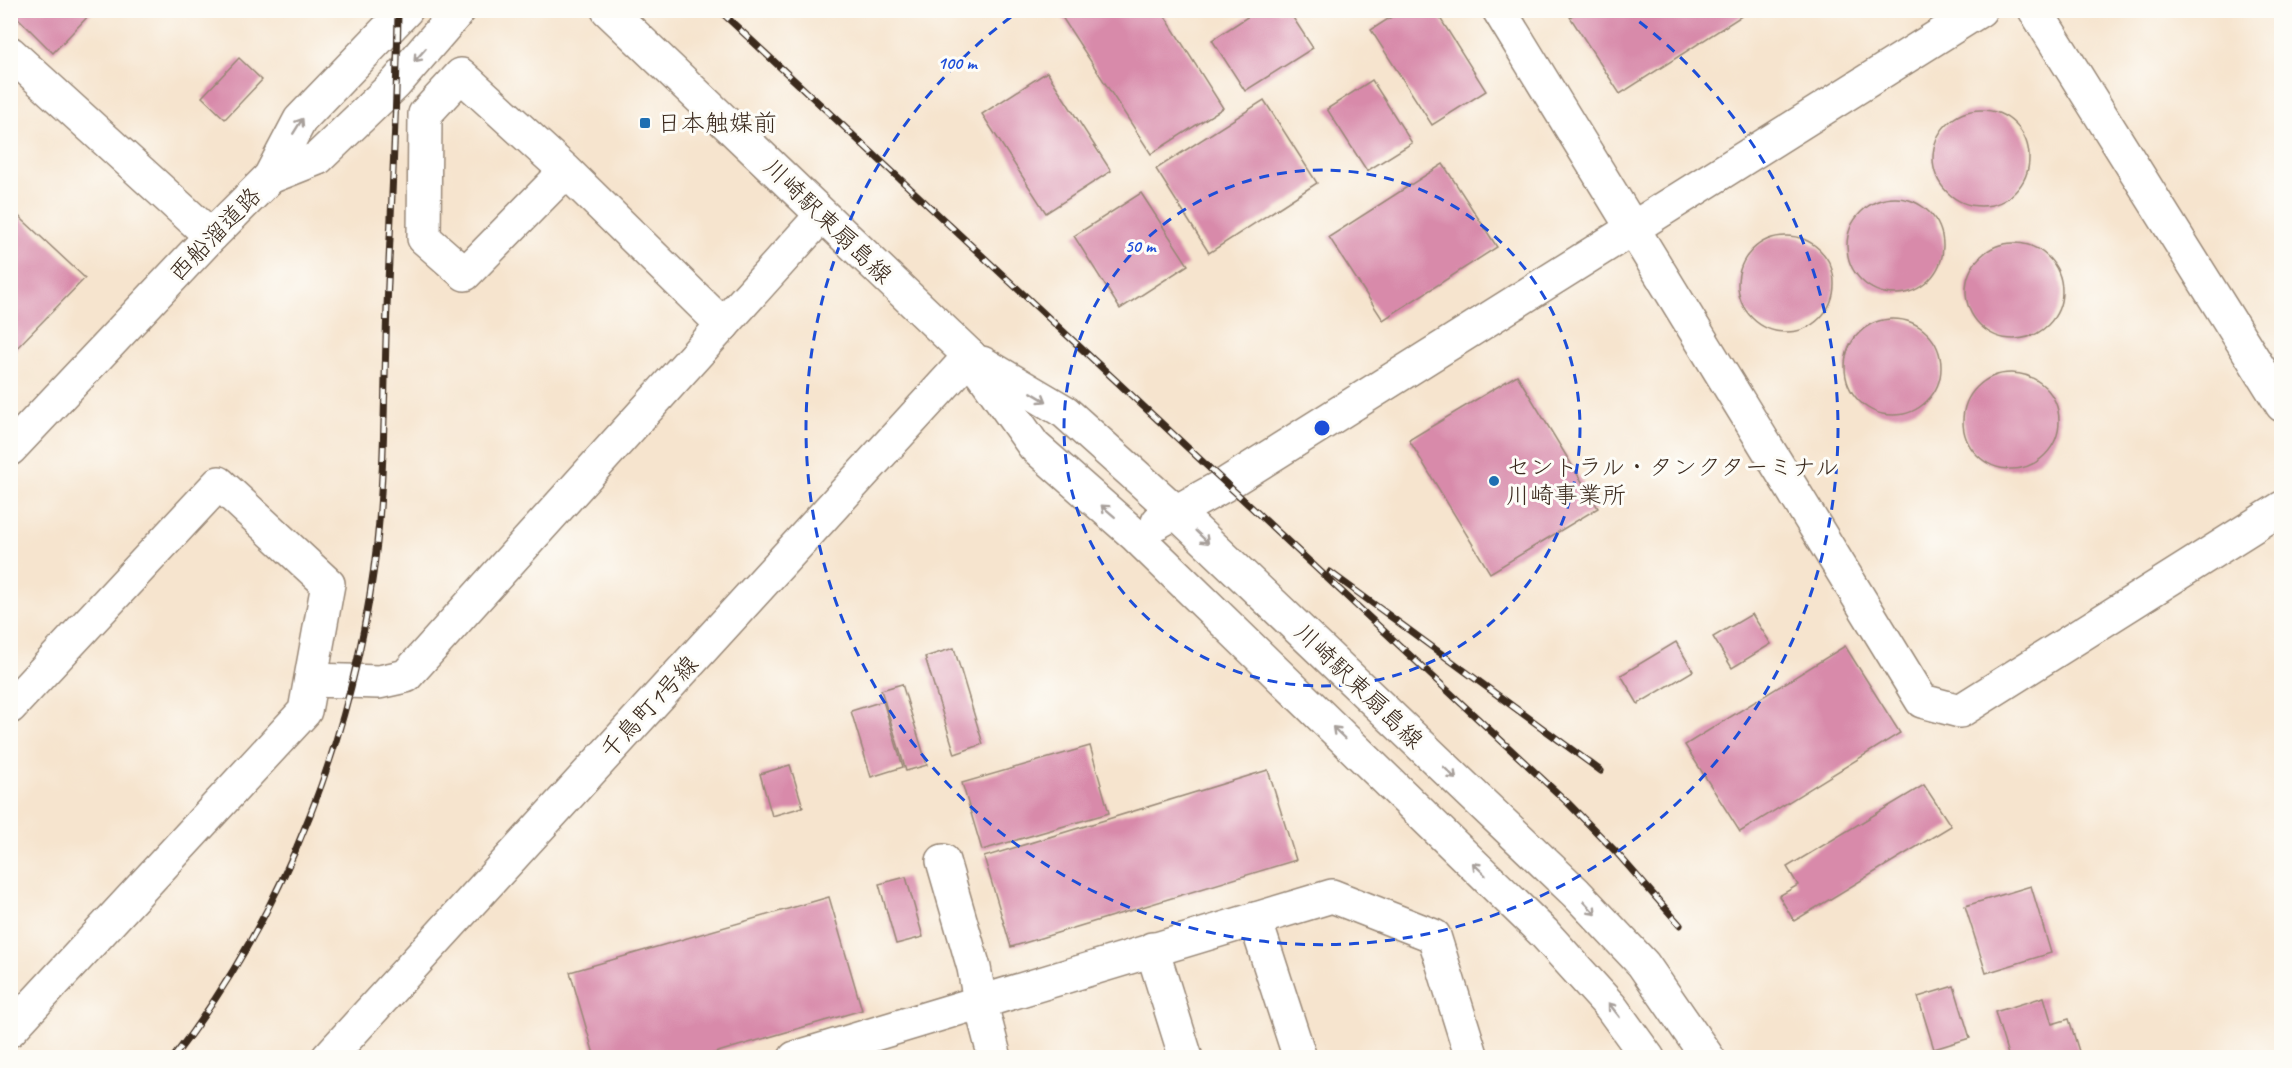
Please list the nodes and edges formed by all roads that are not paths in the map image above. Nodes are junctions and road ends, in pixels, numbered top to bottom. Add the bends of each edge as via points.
1 (406, 10) edge
2 (459, 10) edge
3 (608, 10) edge
4 (1499, 10) edge
5 (1980, 10) edge
6 (2035, 10) edge
7 (10, 53) edge
8 (566, 171) junction
9 (270, 177) junction
10 (822, 215) junction
11 (1632, 228) junction
12 (211, 236) junction
13 (723, 325) junction
14 (970, 356) junction
15 (2282, 405) edge
16 (10, 449) edge
17 (2282, 508) edge
18 (1175, 512) junction
19 (1136, 536) junction
20 (311, 680) junction
21 (10, 707) edge
22 (943, 861) dead end
23 (1255, 919) junction
24 (1152, 950) junction
25 (980, 1001) junction
26 (10, 1030) edge
27 (328, 1058) edge
28 (795, 1058) edge
29 (995, 1058) edge
30 (1186, 1058) edge
31 (1300, 1058) edge
32 (1472, 1058) edge
33 (1648, 1058) edge
34 (1708, 1058) edge

9 -> 1 street, 西船溜道路 via 300,120
2 -> 9 street via 396,83 318,158
3 - 10 street, 川崎駅東扇島線
4 - 11 street
5 - 11 street
6 - 15 street
7 - 12 street
8 - 8 street via 461,75 425,114 424,238 465,274
8 - 13 street
9 - 12 street, 西船溜道路
10 - 13 street
10 - 14 street, 川崎駅東扇島線
11 - 17 street via 1922,701 1960,711
11 - 18 street via 1226,484
12 - 16 street, 西船溜道路
13 - 20 street via 406,676 379,682
14 -> 18 street, 川崎駅東扇島線 via 1065,412
19 -> 14 street, 川崎駅東扇島線 via 1034,446
14 - 27 street, 千鳥町1号線
18 - 19 street
18 -> 34 street, 川崎駅東扇島線 via 1576,893 1643,964
33 -> 19 street, 川崎駅東扇島線 via 1611,1007 1544,933
20 - 21 street via 328,584 219,483
20 - 26 street via 306,711
22 - 25 street
23 - 24 street
23 - 31 street
23 - 32 street via 1332,896 1434,936
24 - 25 street
24 - 30 street
25 - 28 street
25 - 29 street

